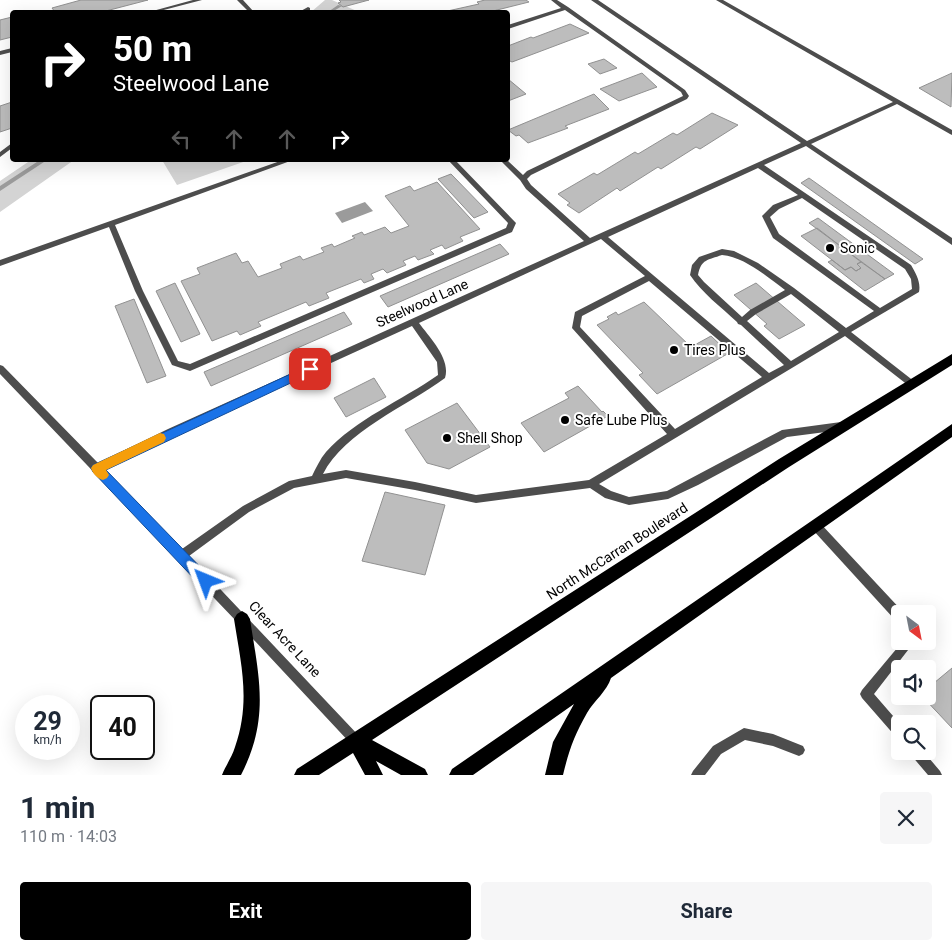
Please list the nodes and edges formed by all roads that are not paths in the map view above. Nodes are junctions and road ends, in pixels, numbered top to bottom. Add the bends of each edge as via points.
1 (199, 0) edge
2 (240, 0) edge
3 (554, 0) edge
4 (594, 0) edge
5 (719, 0) edge
6 (566, 8) junction
7 (160, 10) edge
8 (250, 10) edge
9 (510, 26) edge
10 (897, 102) junction
11 (952, 133) edge
12 (807, 144) junction
13 (10, 146) edge
14 (0, 155) edge
15 (284, 162) edge
16 (453, 162) edge
17 (505, 162) edge
18 (759, 165) junction
19 (523, 179) junction
20 (802, 195) junction
21 (111, 224) junction
22 (602, 236) junction
23 (590, 242) junction
24 (952, 242) edge
25 (0, 263) edge
26 (650, 277) junction
27 (791, 290) junction
28 (880, 312) junction
29 (414, 322) junction
30 (741, 322) junction
31 (845, 332) junction
32 (952, 360) edge
33 (790, 365) junction
34 (0, 368) edge
35 (769, 378) junction
36 (912, 384) junction
37 (844, 426) junction
38 (952, 430) edge
39 (674, 435) junction
40 (97, 468) junction
41 (315, 480) junction
42 (591, 484) junction
43 (816, 526) junction
44 (181, 556) junction
45 (891, 606) edge
46 (242, 619) junction
47 (903, 650) edge
48 (610, 669) junction
49 (891, 723) edge
50 (356, 741) junction
51 (799, 750) dead end
52 (924, 760) edge
53 (231, 775) edge
54 (303, 775) edge
55 (374, 775) edge
56 (419, 775) edge
57 (458, 775) edge
58 (554, 775) edge
59 (698, 775) edge
60 (936, 775) edge

1 - 7 street
2 - 8 street
3 - 6 street
4 - 12 street
5 - 10 street
6 - 9 street
6 - 19 street via 683,90 686,96 529,173
10 - 11 street
10 - 12 street, Steelwood Lane
12 - 18 street, Steelwood Lane
12 - 24 street
13 - 14 street
15 - 21 street
16 - 21 street via 512,222 509,230 190,368 174,364
17 - 19 street
18 - 20 street
18 - 22 street, Steelwood Lane
19 - 23 street
20 - 28 street via 776,207 766,216 776,236
20 - 28 street via 908,267 915,279 916,290
21 - 25 street
22 - 23 street, Steelwood Lane
22 - 26 street
23 - 29 street, Steelwood Lane
26 - 35 street
26 - 39 street via 578,314 576,328
27 - 30 street
27 - 30 street via 755,264 731,253 722,252 702,259 696,265 694,275
27 - 31 street
28 - 31 street
29 - 40 street, Steelwood Lane
29 - 41 street via 441,361 442,376 361,428 328,457
30 - 33 street
31 - 33 street
31 - 36 street
32 - 36 main road, North McCarran Boulevard
33 - 35 street
34 - 40 street, Clear Acre Lane
35 - 39 street
36 - 37 main road, North McCarran Boulevard
37 - 42 street via 786,433 668,495 629,500 608,495
37 - 50 main road, North McCarran Boulevard
38 - 43 main road
39 - 42 street
40 - 44 street, Clear Acre Lane
41 - 42 street via 346,474 476,499
41 - 44 street via 292,484 246,509
43 - 45 lane
43 - 48 main road
44 - 46 street, Clear Acre Lane
46 - 50 street, Clear Acre Lane
46 - 53 main road via 253,695 249,732
47 - 49 lane via 866,694
48 - 57 main road
48 - 58 main road via 582,706 562,742
50 - 54 main road, North McCarran Boulevard
50 - 55 main road, Clear Acre Lane
50 - 56 main road, Clear Acre Lane
51 - 59 street via 744,734 717,750
52 - 60 street

